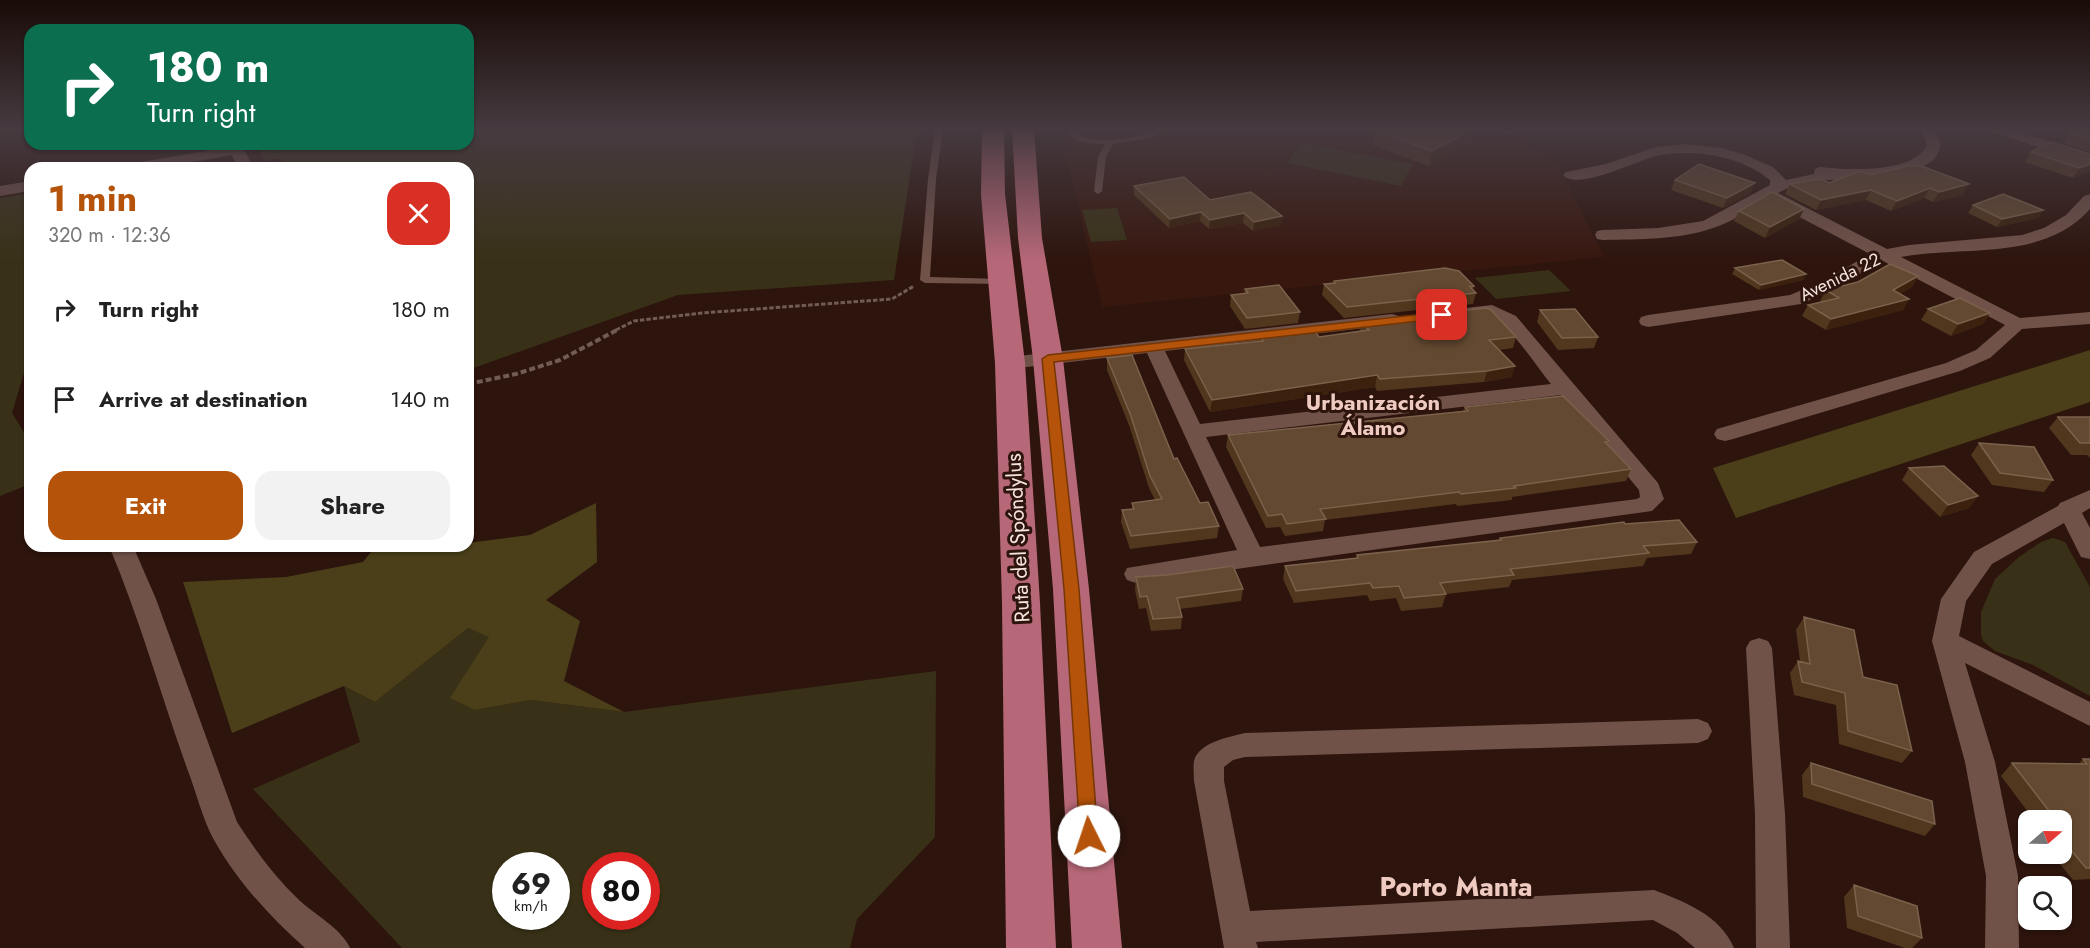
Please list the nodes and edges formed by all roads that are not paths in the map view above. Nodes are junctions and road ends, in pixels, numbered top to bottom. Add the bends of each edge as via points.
1 (933, 173) edge
2 (993, 173) edge
3 (1026, 173) edge
4 (1100, 173) edge
5 (1582, 173) edge
6 (1771, 173) edge
7 (1828, 173) edge
8 (1853, 173) edge
9 (1834, 174) junction
10 (1571, 175) dead end
11 (24, 187) edge
12 (0, 191) edge
13 (1098, 191) dead end
14 (1773, 191) junction
15 (2090, 199) edge
16 (1603, 235) dead end
17 (1884, 255) junction
18 (1001, 282) junction
19 (1442, 315) edge
20 (2090, 318) edge
21 (1409, 319) edge
22 (1648, 321) dead end
23 (2017, 324) junction
24 (1153, 346) junction
25 (1048, 359) junction
26 (1010, 363) junction
27 (1566, 388) junction
28 (1192, 432) junction
29 (1725, 434) dead end
30 (2079, 503) edge
31 (2090, 550) edge
32 (124, 552) edge
33 (1252, 557) junction
34 (1136, 574) edge
35 (1945, 641) junction
36 (1759, 648) dead end
37 (2090, 715) edge
38 (1698, 731) dead end
39 (1239, 938) edge
40 (333, 948) edge
41 (1031, 948) edge
42 (1097, 948) edge
43 (1717, 948) edge
44 (1773, 948) edge
45 (2002, 948) edge

1 - 18 lane via 925,280
2 - 18 highway, Ruta del Spóndylus
3 - 25 highway, Ruta del Spóndylus via 1030,238
4 - 13 lane
5 - 10 street
6 - 14 street via 1778,179
7 - 9 street
8 - 9 street
9 - 14 street
11 - 12 street
14 - 16 street via 1707,225 1658,233
14 - 17 street
15 - 17 street, Avenida 22 via 2063,226 2039,235 2002,243
17 - 22 street, Avenida 22 via 1794,300
17 - 23 street
18 - 26 highway, Ruta del Spóndylus
19 - 27 street via 1483,310 1505,316
20 - 23 street
21 - 24 street
23 - 29 street via 1983,354 1953,367
24 - 25 street
24 - 28 street
25 - 26 street
25 - 42 highway, Ruta del Spóndylus via 1071,589
26 - 41 highway, Ruta del Spóndylus
27 - 28 street
27 - 33 street via 1650,488 1650,503
28 - 33 street
30 - 31 street
30 - 35 street via 1983,558 1953,599
32 - 40 street via 225,830 270,892
33 - 34 street
35 - 37 street
35 - 45 street via 1980,762 2002,876
36 - 44 street via 1770,814
38 - 39 street via 1245,745 1225,750 1209,761 1209,781
39 - 43 street via 1653,905 1681,915

